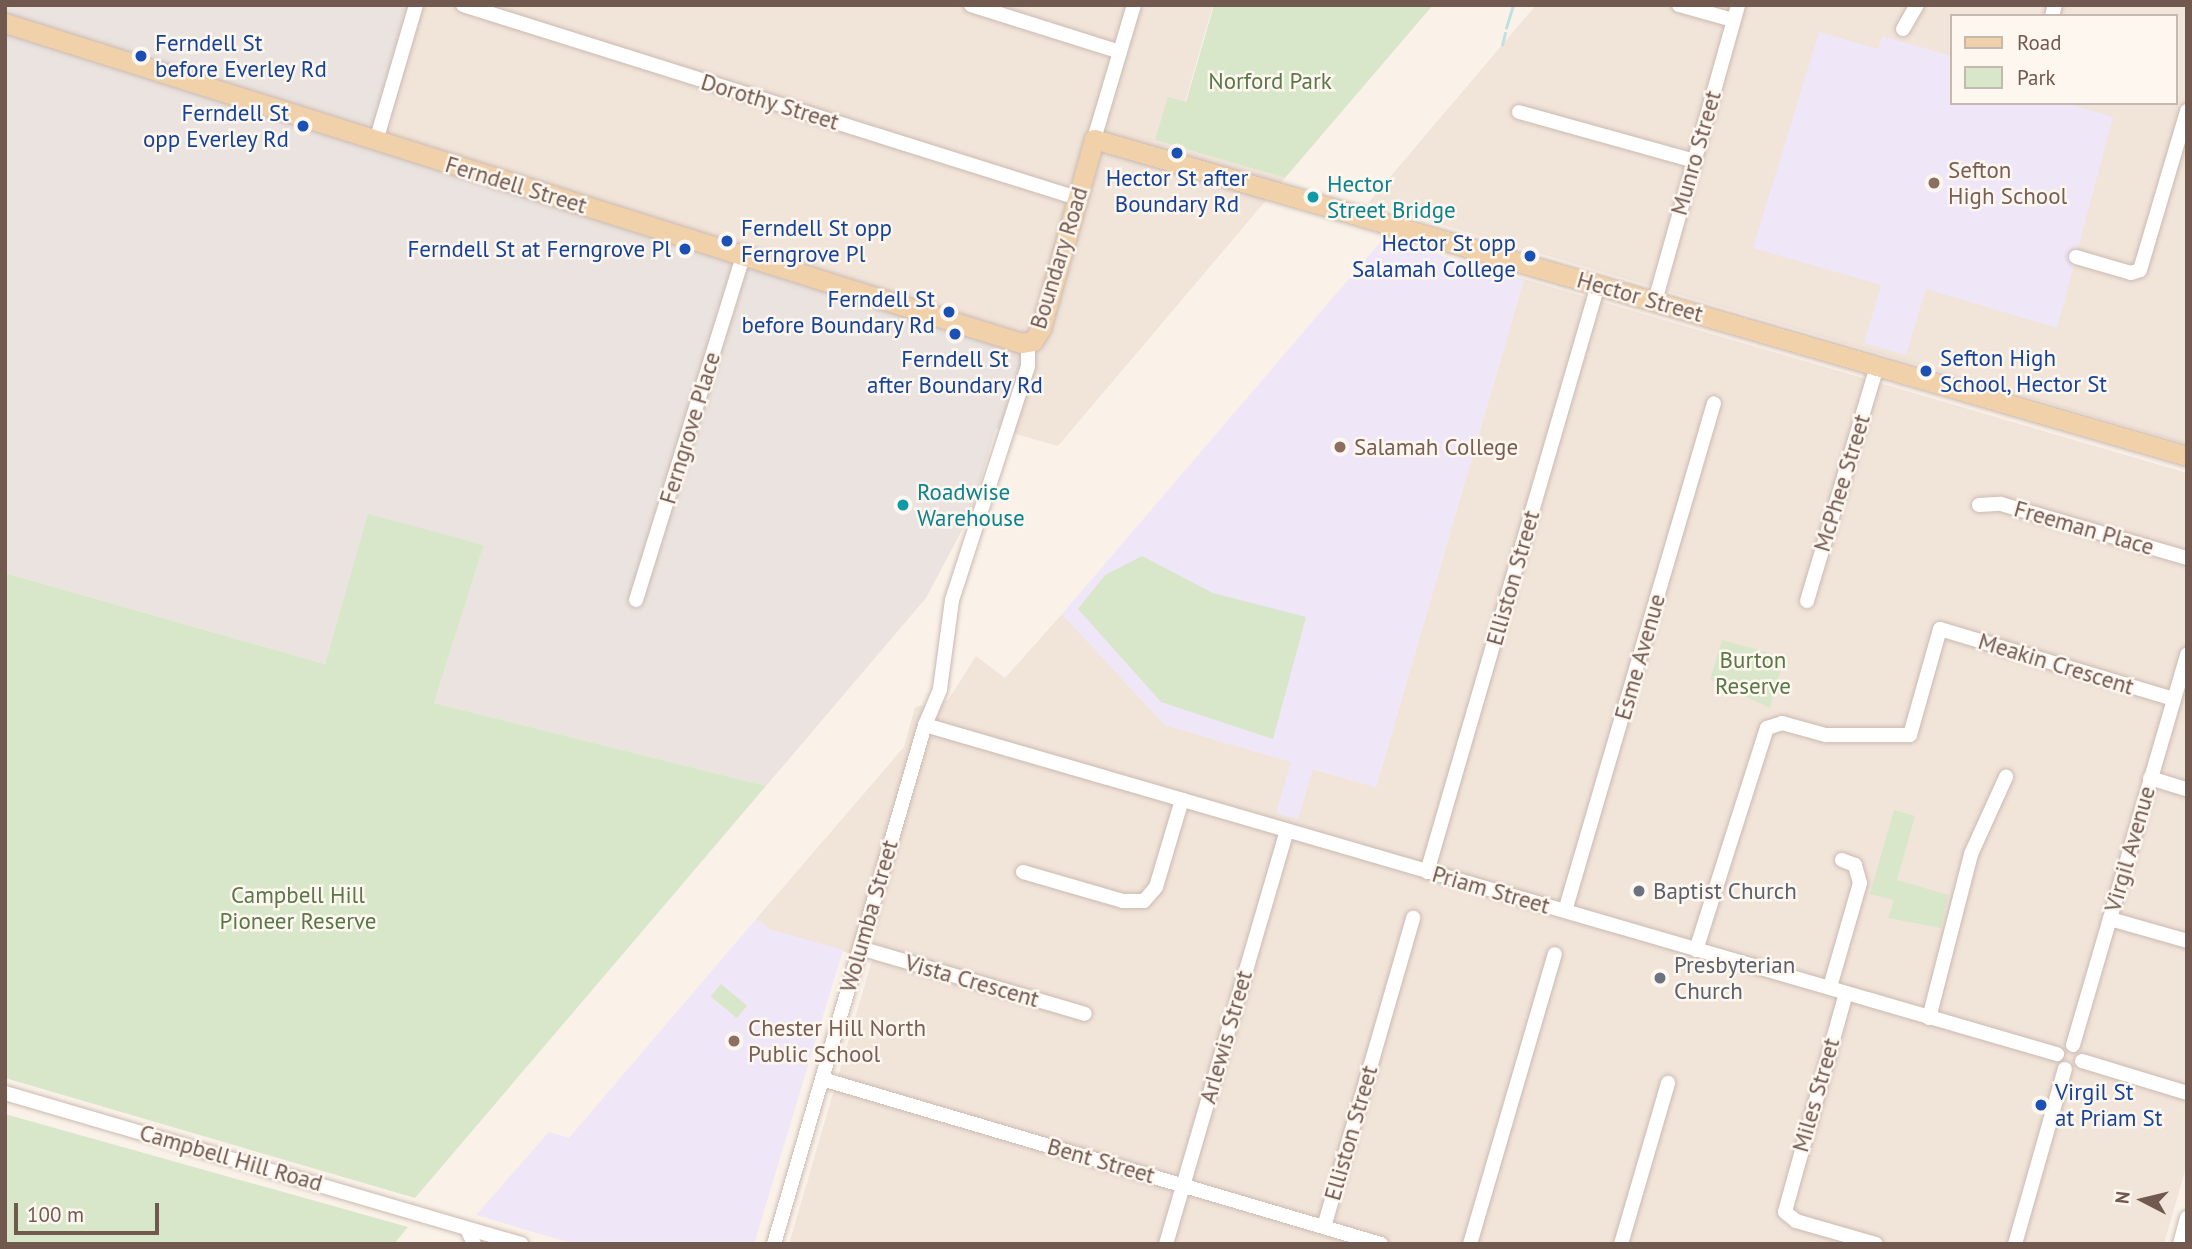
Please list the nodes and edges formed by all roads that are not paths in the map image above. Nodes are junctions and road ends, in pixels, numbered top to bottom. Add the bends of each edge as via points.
1 (416, 5) edge
2 (463, 5) edge
3 (971, 5) edge
4 (1134, 5) edge
5 (1679, 5) edge
6 (1738, 5) edge
7 (1917, 5) edge
8 (1733, 20) junction
9 (5, 23) edge
10 (1903, 29) dead end
11 (1120, 52) junction
12 (2187, 111) edge
13 (1519, 112) dead end
14 (1094, 139) junction
15 (376, 141) junction
16 (1694, 161) junction
17 (1077, 198) junction
18 (743, 256) junction
19 (2076, 257) dead end
20 (1598, 285) junction
21 (1655, 301) junction
22 (1028, 342) junction
23 (1877, 366) junction
24 (1714, 403) dead end
25 (2187, 456) edge
26 (1979, 505) dead end
27 (2187, 558) edge
28 (636, 600) dead end
29 (1807, 601) dead end
30 (2187, 654) edge
31 (945, 669) joint
32 (2173, 699) junction
33 (925, 725) junction
34 (2006, 777) dead end
35 (2150, 778) junction
36 (2187, 789) edge
37 (1182, 800) junction
38 (1287, 831) junction
39 (1842, 860) dead end
40 (1023, 872) dead end
41 (1427, 872) junction
42 (1565, 911) junction
43 (1413, 918) dead end
44 (2110, 919) junction
45 (2187, 941) edge
46 (860, 948) junction
47 (1696, 950) junction
48 (1555, 954) dead end
49 (1830, 987) junction
50 (1846, 993) junction
51 (1085, 1014) dead end
52 (1929, 1018) junction
53 (2073, 1045) junction
54 (2057, 1054) junction
55 (2082, 1061) junction
56 (2065, 1069) junction
57 (822, 1079) junction
58 (1668, 1083) dead end
59 (5, 1093) edge
60 (2187, 1093) edge
61 (1183, 1185) junction
62 (2187, 1218) edge
63 (1324, 1227) junction
64 (466, 1233) edge
65 (495, 1243) edge
66 (513, 1244) edge
67 (521, 1244) edge
68 (774, 1244) edge
69 (1166, 1244) edge
70 (1381, 1244) edge
71 (1471, 1244) edge
72 (1621, 1244) edge
73 (1876, 1244) edge
74 (2015, 1244) edge
75 (2180, 1244) edge

1 - 15 street
2 - 17 street, Dorothy Street
3 - 11 street
4 - 11 street, Boundary Road
5 - 8 street
6 - 8 street, Munro Street
7 - 10 street
8 - 16 street, Munro Street
9 - 15 main road, Ferndell Street
11 - 14 street, Boundary Road
12 - 19 street via 2140,270 2133,273
13 - 16 street
14 - 17 main road, Boundary Road
14 - 20 main road, Hector Street
15 - 18 main road, Ferndell Street
16 - 21 street, Munro Street
17 - 22 main road, Boundary Road via 1041,328
18 - 22 main road, Ferndell Street
18 - 28 street, Ferngrove Place
20 - 21 main road, Hector Street
20 - 41 street, Elliston Street
21 - 23 main road, Hector Street
22 - 31 street, Boundary Road via 1028,366 952,600
23 - 25 main road, Hector Street
23 - 29 street, McPhee Street
24 - 42 street, Esme Avenue
26 - 27 street, Freeman Place via 2001,504
30 - 32 street, Virgil Avenue
31 - 33 street, Wolumba Street
32 - 35 street, Virgil Avenue
32 - 47 street, Meakin Crescent via 1940,629 1910,735 1826,735 1782,723 1767,728
33 - 37 street, Priam Street
33 - 46 street, Wolumba Street
34 - 52 street via 1970,854
35 - 36 street
35 - 44 street, Virgil Avenue
37 - 38 street, Priam Street
37 - 40 street via 1156,887 1144,901 1124,901
38 - 41 street, Priam Street
38 - 61 street, Arlewis Street
39 - 49 street via 1855,865 1860,883
41 - 42 street, Priam Street
42 - 47 street, Priam Street
43 - 63 street, Elliston Street
44 - 45 street
44 - 53 street, Virgil Avenue
46 - 51 street, Vista Crescent
46 - 57 street, Wolumba Street
47 - 49 street, Priam Street
48 - 71 street
49 - 50 street, Priam Street
50 - 52 street, Priam Street
50 - 73 street, Miles Street via 1785,1212 1796,1221
52 - 54 street, Priam Street
53 - 54 street via 2065,1045
53 - 55 street via 2080,1050
54 - 56 street
55 - 56 street via 2074,1069
55 - 60 street
56 - 74 street
57 - 61 street, Bent Street
57 - 68 street, Wolumba Street
58 - 72 street
59 - 64 street, Campbell Hill Road via 442,1220
61 - 63 street, Bent Street
61 - 69 street, Arlewis Street
62 - 75 street
63 - 70 street, Bent Street
64 - 65 street, Campbell Hill Road
64 - 67 street, Campbell Hill Road
65 - 66 street, Campbell Hill Road

